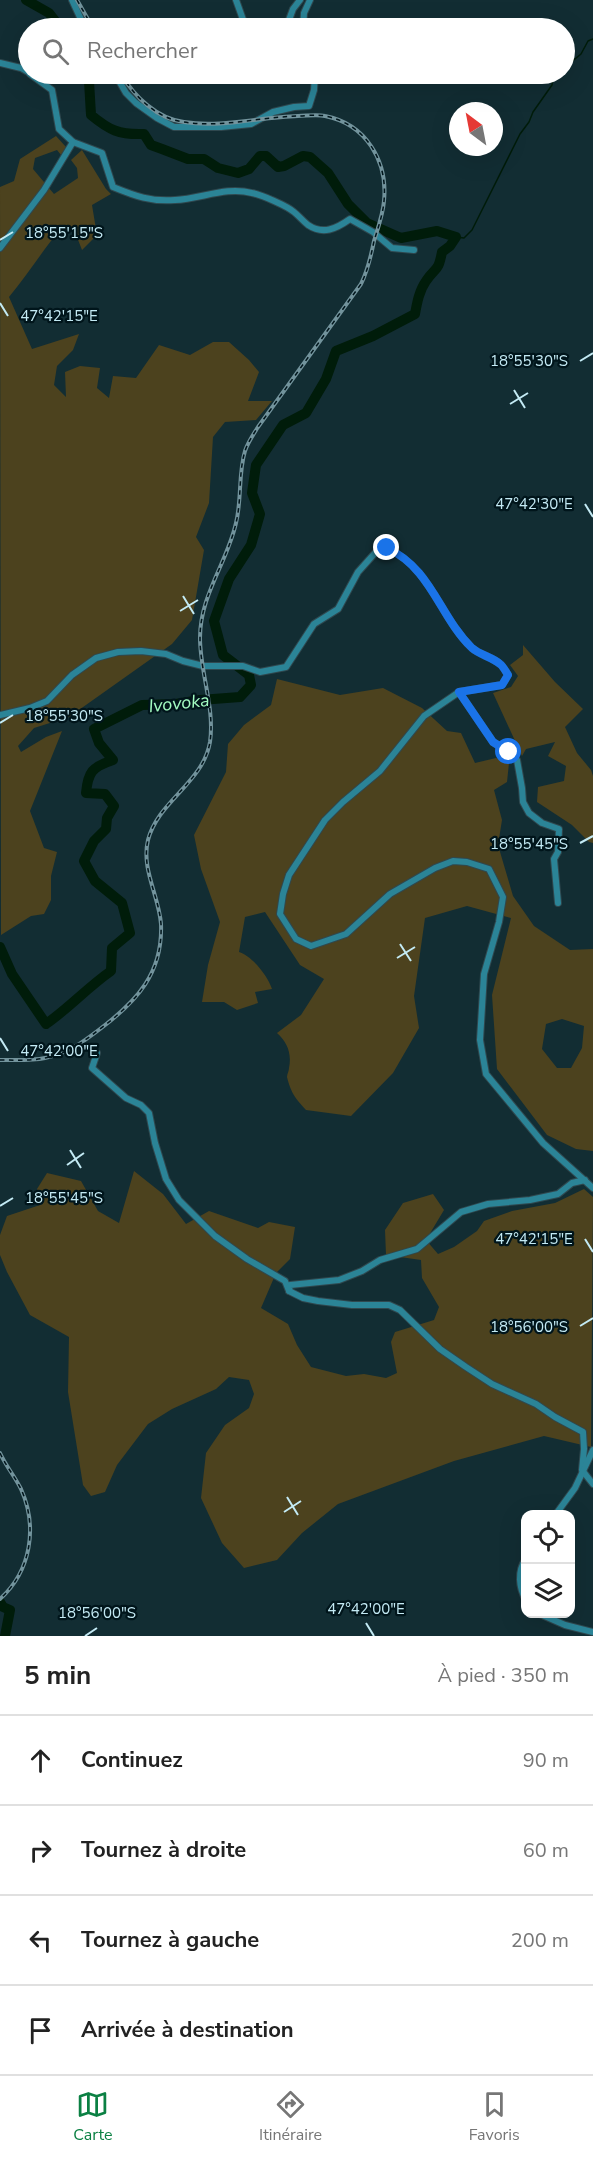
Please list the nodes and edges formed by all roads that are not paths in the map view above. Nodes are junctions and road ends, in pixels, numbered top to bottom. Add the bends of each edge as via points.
1 (72, 0) edge
2 (236, 0) edge
3 (300, 0) edge
4 (310, 0) edge
5 (80, 18) edge
6 (242, 18) edge
7 (289, 18) edge
8 (304, 18) edge
9 (0, 63) edge
10 (18, 67) edge
11 (44, 84) edge
12 (121, 84) edge
13 (314, 84) edge
14 (73, 142) junction
15 (0, 248) edge
16 (414, 250) dead end
17 (459, 692) junction
18 (0, 715) edge
19 (558, 903) dead end
20 (97, 1053) dead end
21 (585, 1180) junction
22 (593, 1188) edge
23 (289, 1291) junction
24 (593, 1450) edge
25 (582, 1470) junction
26 (593, 1484) edge
27 (560, 1510) edge
28 (521, 1572) edge
29 (521, 1592) edge
30 (549, 1618) edge
31 (593, 1632) edge

1 - 5 street
2 - 6 street
3 - 7 street
4 - 8 street
9 - 10 street
11 - 14 street via 52,90 59,129
12 - 13 street via 145,111 181,128 251,123 273,112 309,106
14 - 15 street via 44,190
14 - 16 street via 102,153 113,187 142,199 176,201 242,191 288,208 308,225 325,231 350,219 392,248
17 - 18 street via 502,685 508,675 501,664 474,650 458,632 427,581 402,555 387,548 375,553 358,572 338,609 314,624 286,667 260,672 243,666 203,666 166,654 118,652 88,663 48,701
17 - 19 street via 493,742 517,760 523,802 529,813 559,829 554,859
17 - 21 street via 424,716 380,771 325,820 289,875 280,914 296,939 311,946 346,934 390,894 435,868 453,861 489,869 503,897 484,974 480,1040 486,1074 543,1143
20 - 23 street via 92,1068 148,1113 166,1179 179,1200 216,1236 285,1281
21 - 22 street
21 - 23 street via 572,1183 558,1194 461,1212 417,1249 380,1260 339,1280 290,1285
23 - 25 street via 318,1301 389,1305 400,1310 440,1350 492,1384 583,1432
24 - 25 street
25 - 26 street
25 - 27 street
28 - 29 street
30 - 31 street

